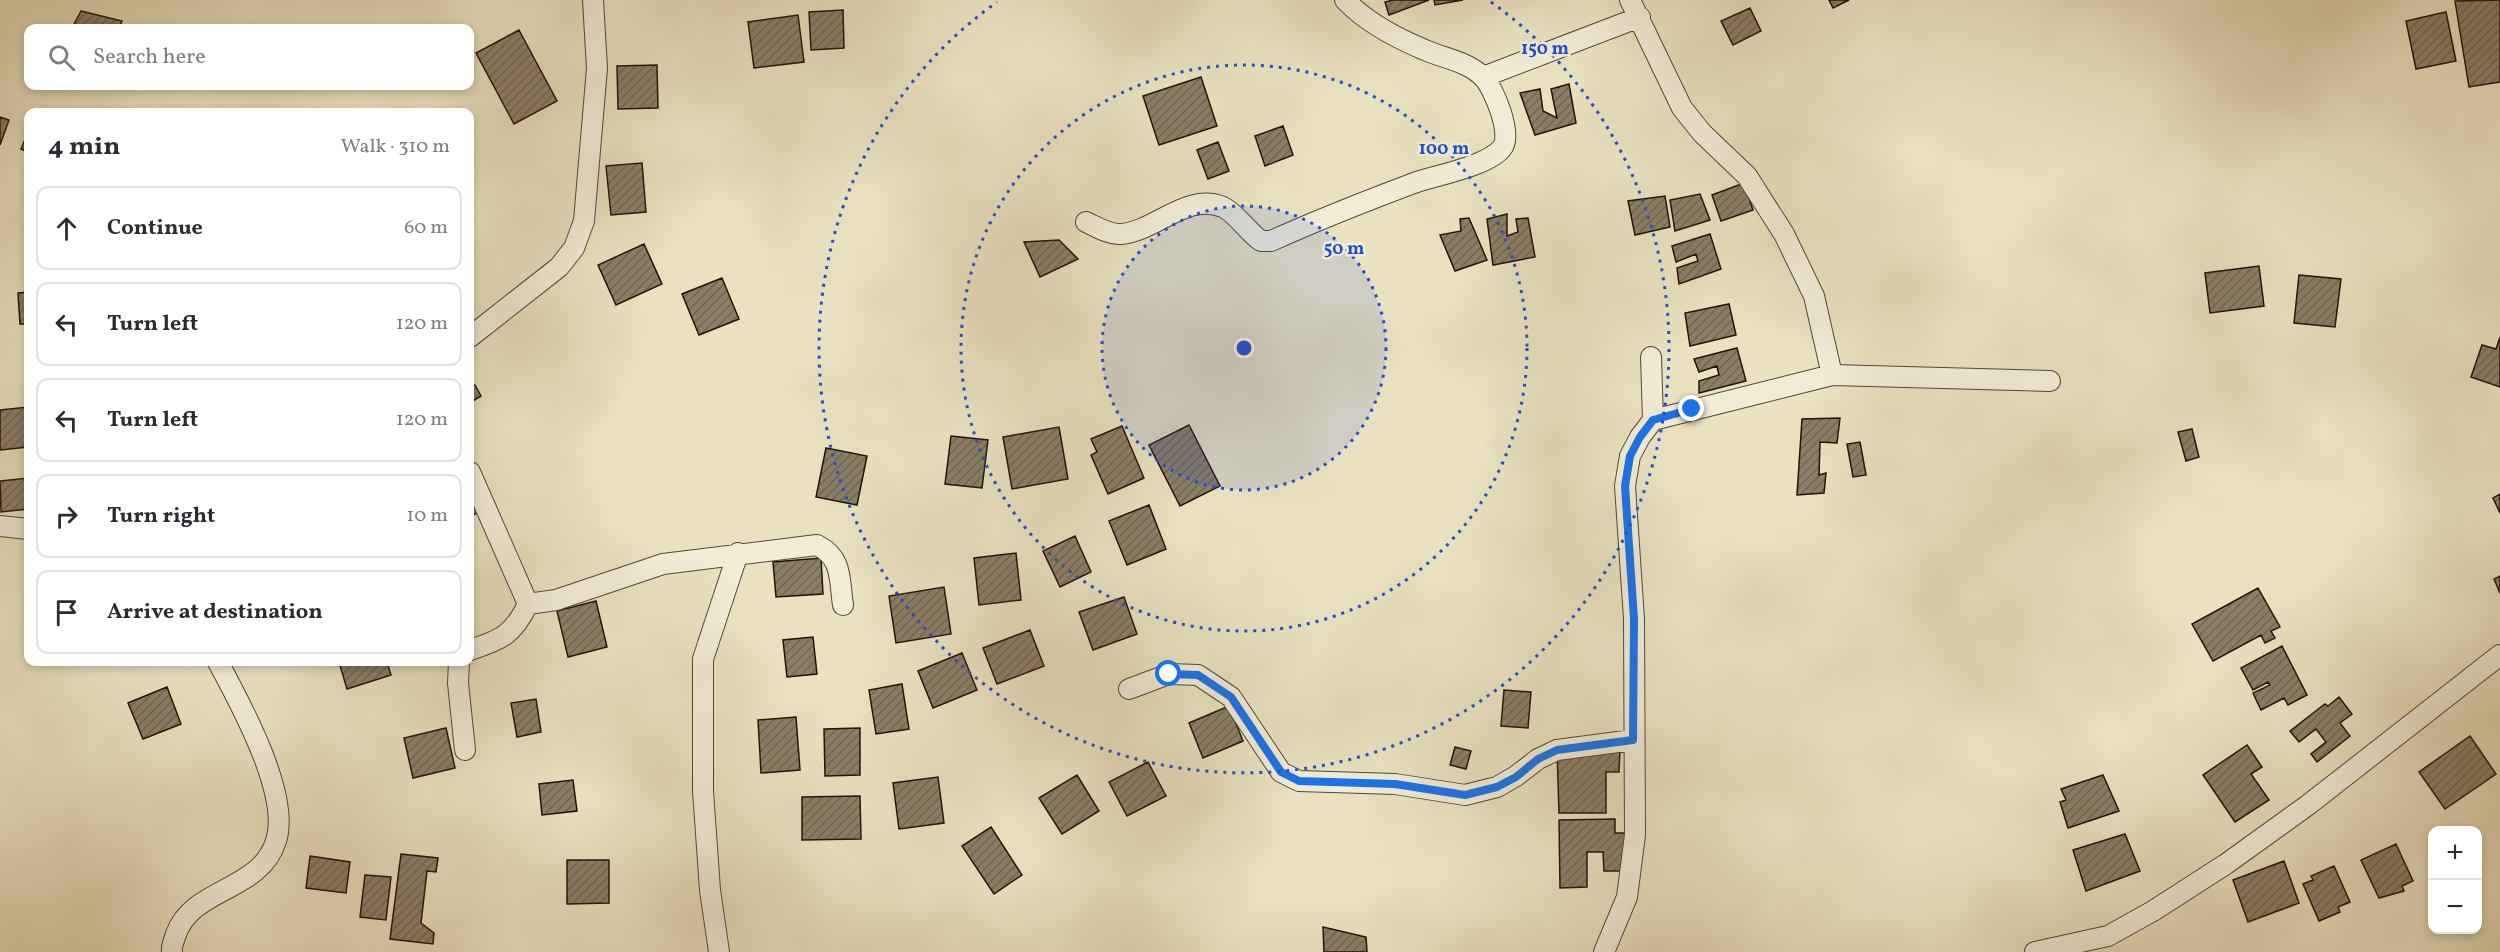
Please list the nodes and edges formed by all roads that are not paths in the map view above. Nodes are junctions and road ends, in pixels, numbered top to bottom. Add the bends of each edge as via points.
1 (593, 0) edge
2 (1345, 0) edge
3 (1635, 9) edge
4 (1483, 77) junction
5 (1086, 222) dead end
6 (474, 334) edge
7 (1651, 357) dead end
8 (1832, 375) junction
9 (2050, 381) dead end
10 (1653, 420) junction
11 (474, 481) edge
12 (0, 526) edge
13 (24, 529) edge
14 (738, 553) junction
15 (528, 604) junction
16 (843, 605) dead end
17 (474, 649) edge
18 (2500, 655) edge
19 (220, 666) edge
20 (459, 666) edge
21 (1129, 689) dead end
22 (1633, 740) junction
23 (465, 750) dead end
24 (2112, 944) edge
25 (172, 952) edge
26 (719, 952) edge
27 (1604, 952) edge
28 (2036, 952) edge

1 - 6 street via 597,68 584,220 574,248 560,267
2 - 4 street via 1386,31 1469,67
3 - 4 street
3 - 8 street via 1682,108 1747,176 1784,234 1814,296
4 - 5 street via 1494,96 1506,138 1496,154 1271,241 1261,241 1225,208 1210,204 1190,206 1119,234
7 - 10 street
8 - 9 street
8 - 10 street
10 - 22 street via 1630,456 1625,486 1634,619
11 - 15 street
12 - 13 street
14 - 15 street via 663,564 556,600
14 - 16 street via 817,544 830,551 837,562
14 - 26 street via 703,659 703,791
15 - 17 street via 510,633
18 - 24 street via 2290,818
19 - 25 street via 252,727 277,798 277,841 261,868 202,901 182,919
20 - 23 street
21 - 22 street via 1169,674 1198,675 1231,697 1281,772 1299,781 1395,784 1465,795 1497,787 1557,750
22 - 27 street via 1635,835 1627,897
24 - 28 street

